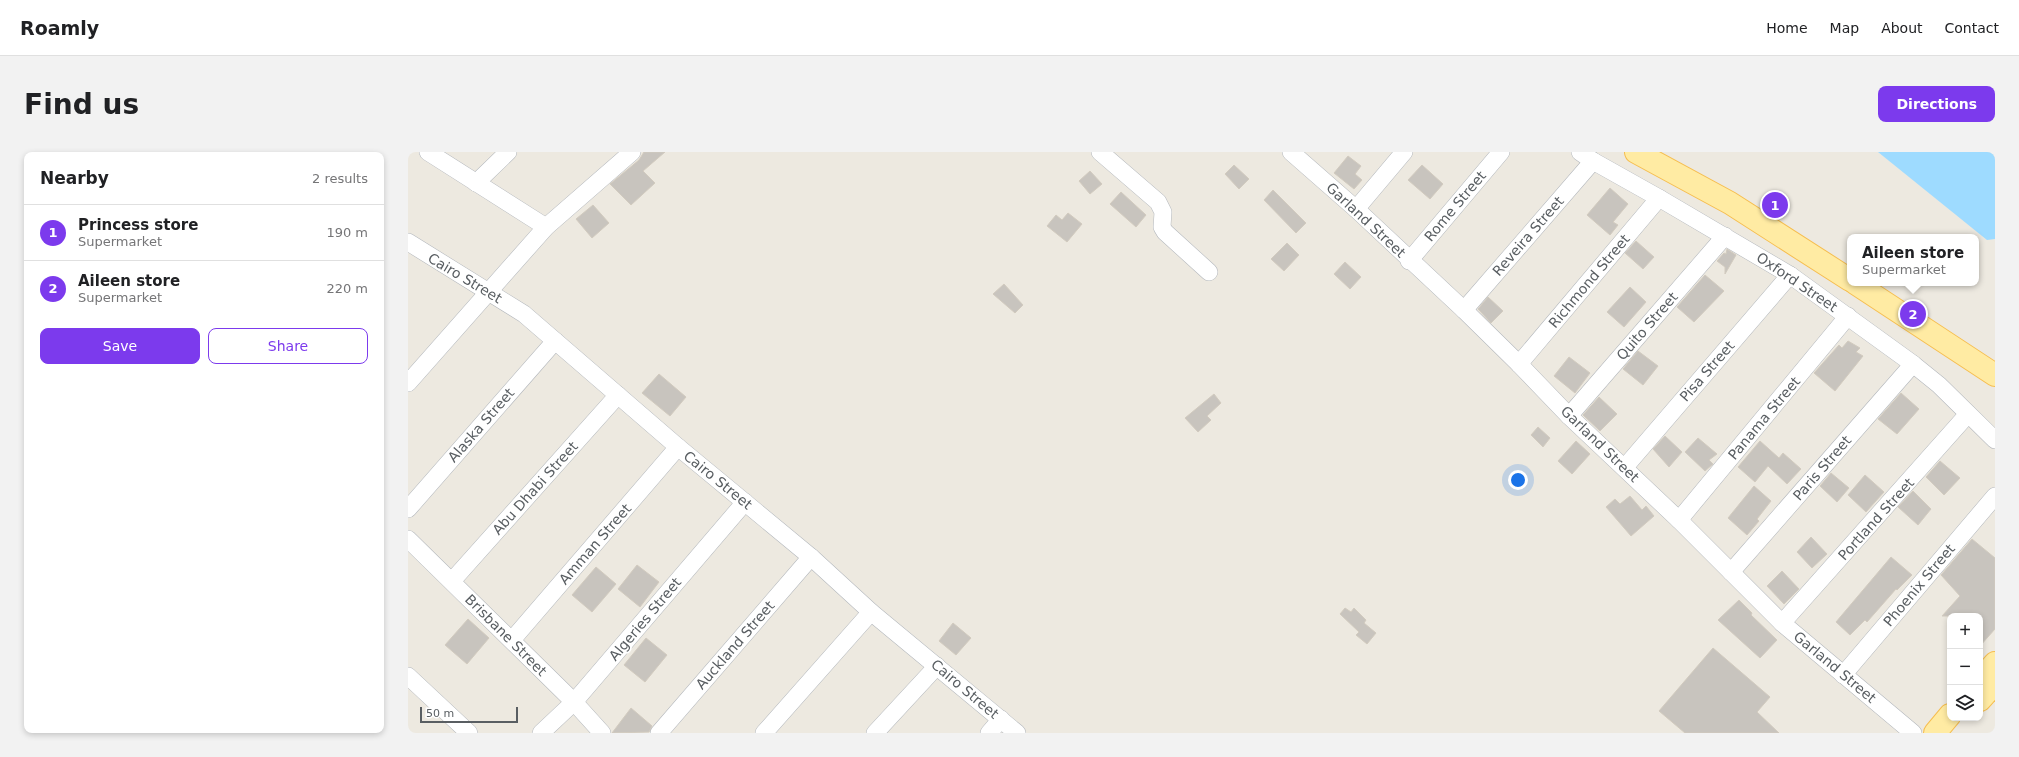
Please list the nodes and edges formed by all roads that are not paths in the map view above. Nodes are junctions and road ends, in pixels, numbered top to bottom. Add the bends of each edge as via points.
1 (428, 152) edge
2 (508, 152) edge
3 (632, 152) edge
4 (1100, 152) edge
5 (1404, 152) edge
6 (1501, 152) edge
7 (1636, 152) edge
8 (1295, 153) edge
9 (1586, 157) edge
10 (476, 183) junction
11 (1659, 198) junction
12 (1356, 209) junction
13 (546, 227) junction
14 (1725, 236) junction
15 (411, 250) edge
16 (1409, 261) junction
17 (1209, 272) dead end
18 (1790, 275) junction
19 (1847, 278) edge
20 (1860, 286) edge
21 (488, 292) junction
22 (1464, 310) junction
23 (1848, 316) junction
24 (554, 341) junction
25 (1519, 364) junction
26 (1913, 364) junction
27 (1995, 375) edge
28 (408, 383) edge
29 (618, 395) junction
30 (1968, 414) junction
31 (1569, 416) junction
32 (1995, 440) edge
33 (678, 447) junction
34 (1625, 467) junction
35 (1995, 496) edge
36 (745, 502) junction
37 (408, 509) edge
38 (1680, 520) junction
39 (408, 539) edge
40 (811, 557) junction
41 (1731, 572) junction
42 (452, 581) junction
43 (871, 612) junction
44 (1782, 623) junction
45 (512, 640) junction
46 (938, 666) junction
47 (1843, 674) junction
48 (408, 676) edge
49 (574, 702) junction
50 (1947, 719) edge
51 (1001, 720) junction
52 (1961, 721) edge
53 (469, 733) edge
54 (541, 733) edge
55 (602, 733) edge
56 (659, 733) edge
57 (764, 733) edge
58 (875, 733) edge
59 (989, 733) edge
60 (1017, 733) edge
61 (1913, 733) edge
62 (1935, 733) edge
63 (1951, 733) edge

1 - 10 street
2 - 10 street
3 - 13 street
4 - 17 street via 1158,202 1163,212 1162,227 1165,232
5 - 12 street
6 - 16 street, Rome Street
7 - 19 main road via 1730,203
8 - 12 street, Garland Street
9 - 11 street, Oxford Street
9 - 22 street, Reveira Street
10 - 13 street
11 - 14 street, Oxford Street
11 - 25 street, Richmond Street
12 - 16 street, Garland Street
13 - 21 street
14 - 18 street, Oxford Street
14 - 31 street, Quito Street
15 - 21 street, Cairo Street
16 - 22 street, Garland Street
18 - 23 street, Oxford Street
18 - 34 street, Pisa Street
20 - 27 main road
21 - 24 street, Cairo Street via 524,314
21 - 28 street
22 - 25 street, Garland Street
23 - 26 street, Oxford Street
23 - 38 street, Panama Street
24 - 29 street, Cairo Street
24 - 37 street, Alaska Street
25 - 31 street, Garland Street
26 - 30 street, Oxford Street
26 - 41 street, Paris Street
29 - 33 street, Cairo Street
29 - 42 street, Abu Dhabi Street
30 - 32 street, Oxford Street
30 - 44 street, Portland Street
31 - 34 street, Garland Street
33 - 36 street, Cairo Street
33 - 45 street, Amman Street
34 - 38 street, Garland Street
35 - 47 street, Phoenix Street
36 - 40 street, Cairo Street
36 - 49 street, Algeries Street
38 - 41 street, Garland Street
39 - 42 street, Brisbane Street
40 - 43 street, Cairo Street
40 - 56 street, Auckland Street
41 - 44 street, Garland Street
42 - 45 street, Brisbane Street
43 - 46 street, Cairo Street
43 - 57 street
44 - 47 street, Garland Street
45 - 49 street, Brisbane Street
46 - 51 street, Cairo Street
46 - 58 street
47 - 61 street, Garland Street
48 - 53 street
49 - 54 street, Algeries Street
49 - 55 street, Brisbane Street
50 - 62 main road
51 - 59 street
51 - 60 street, Cairo Street
52 - 63 main road

